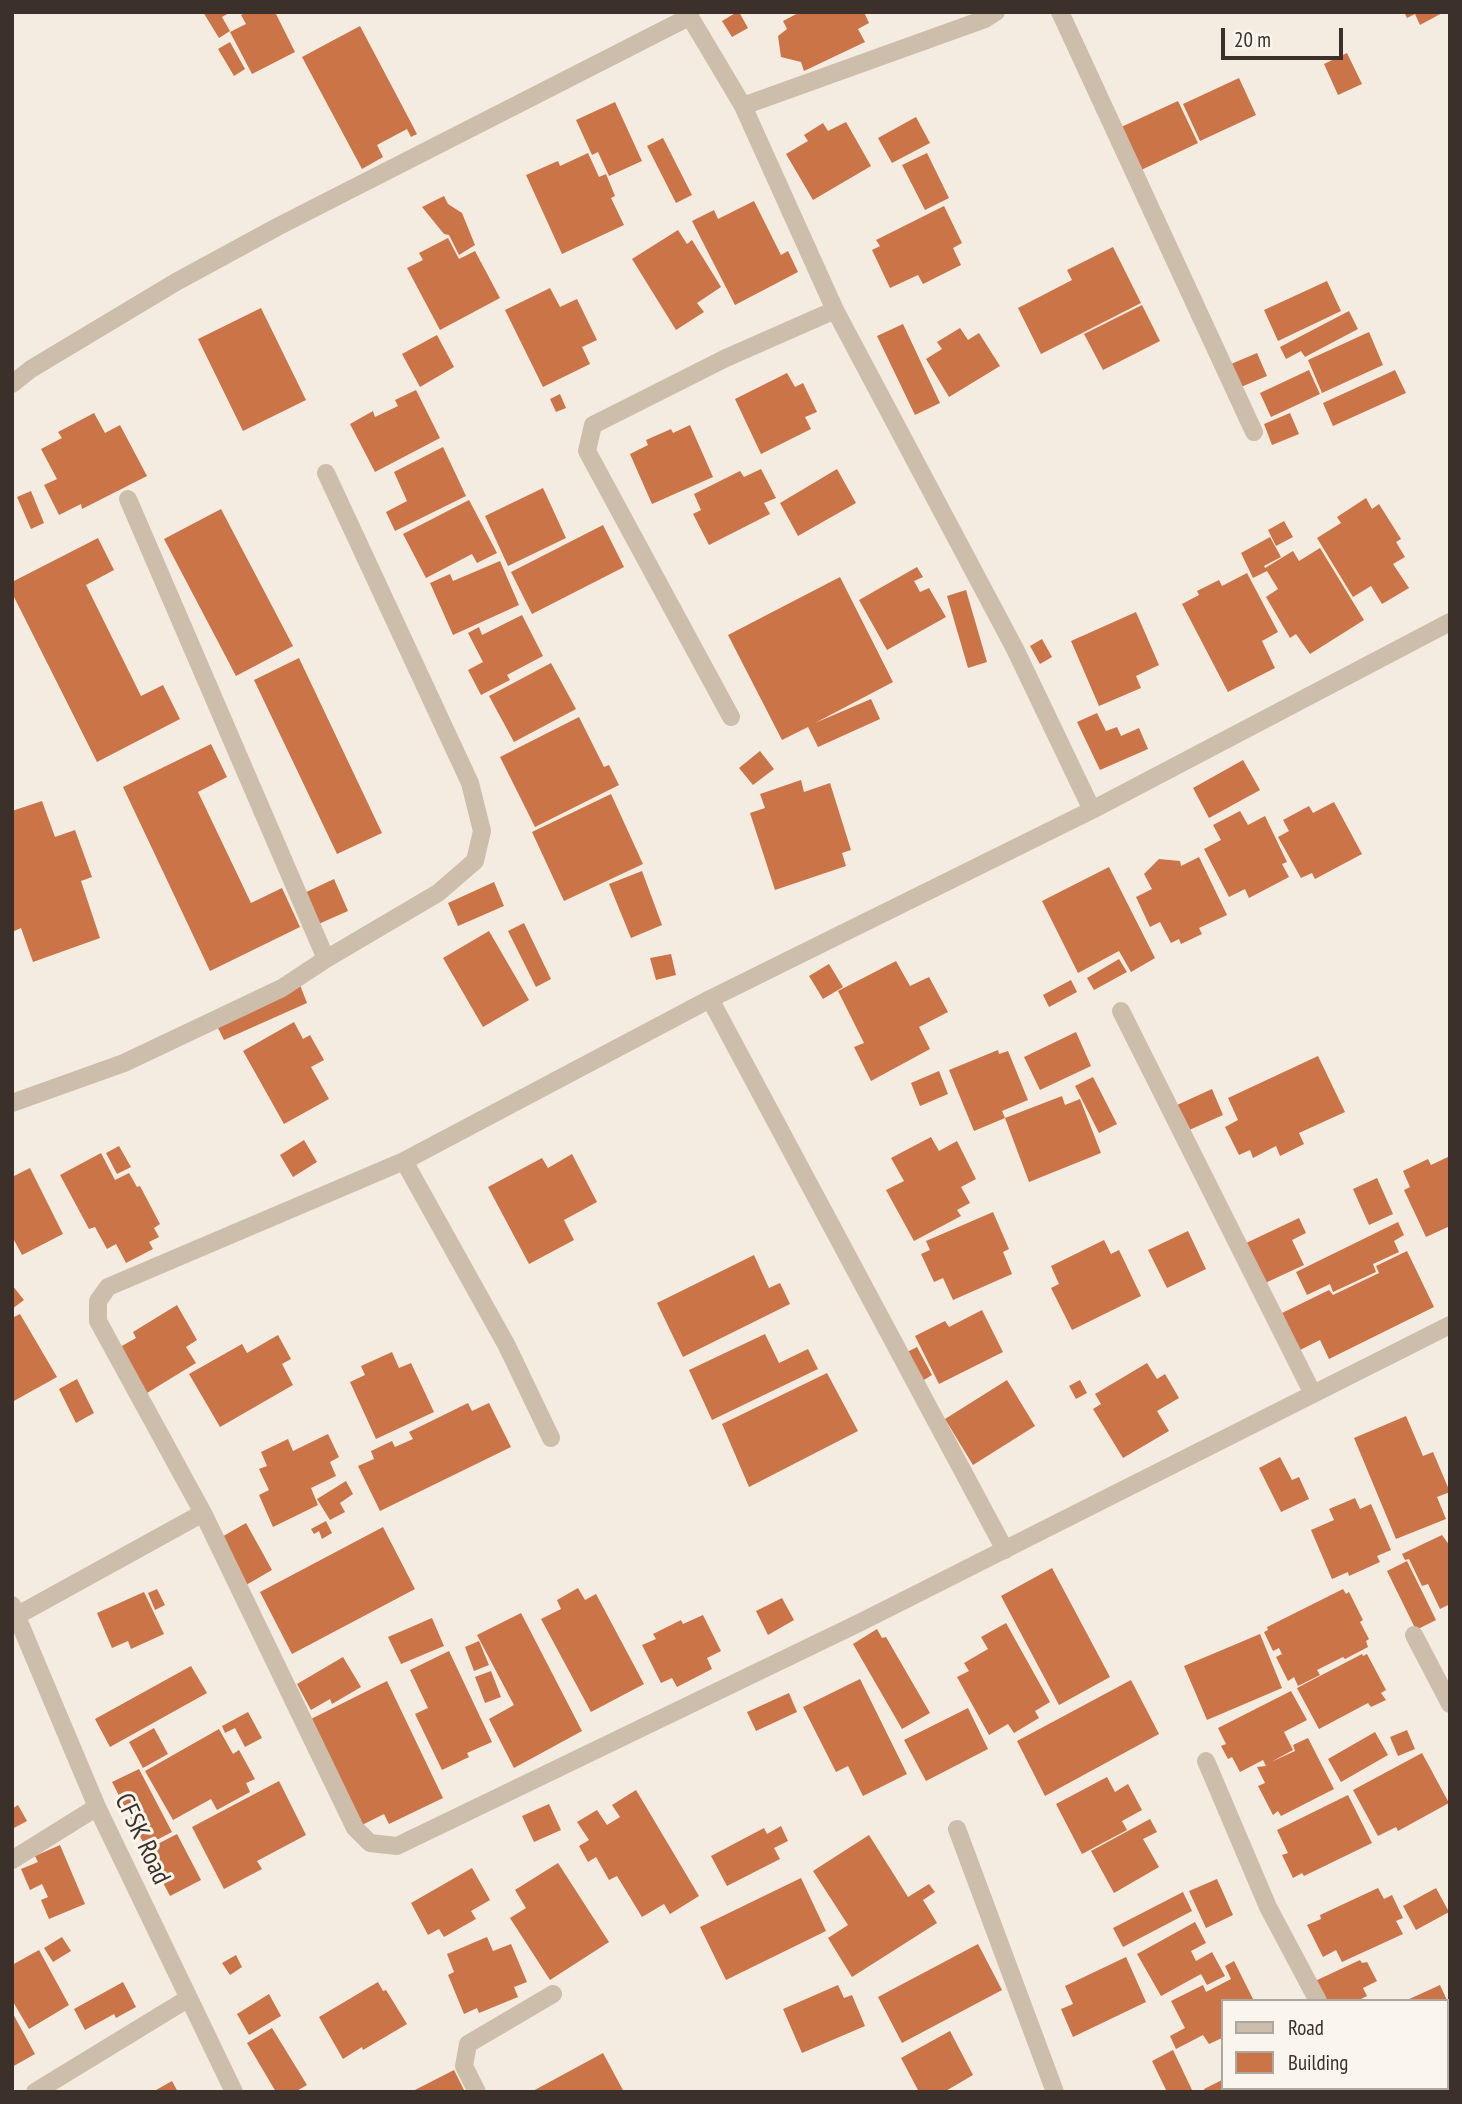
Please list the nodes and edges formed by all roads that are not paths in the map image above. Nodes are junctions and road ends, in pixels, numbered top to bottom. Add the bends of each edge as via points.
1 (996, 12) edge
2 (1060, 12) edge
3 (688, 15) edge
4 (743, 106) junction
5 (835, 310) junction
6 (12, 384) edge
7 (1254, 432) dead end
8 (326, 472) dead end
9 (128, 499) dead end
10 (1450, 622) edge
11 (731, 717) dead end
12 (1092, 810) junction
13 (327, 959) junction
14 (710, 999) junction
15 (1121, 1011) dead end
16 (12, 1103) edge
17 (404, 1161) junction
18 (1450, 1325) edge
19 (1313, 1394) junction
20 (551, 1438) dead end
21 (203, 1513) junction
22 (1005, 1549) junction
23 (15, 1610) edge
24 (1414, 1635) dead end
25 (1450, 1704) edge
26 (1206, 1760) dead end
27 (97, 1807) junction
28 (957, 1829) dead end
29 (12, 1860) edge
30 (553, 1994) dead end
31 (189, 1998) junction
32 (1317, 1999) edge
33 (35, 2092) edge
34 (234, 2092) edge
35 (477, 2092) edge
36 (1055, 2092) edge

1 - 4 street
2 - 7 street
3 - 4 street
3 - 6 street via 176,282
4 - 5 street
5 - 11 street via 593,425 587,451
5 - 12 street via 1015,649
8 - 13 street via 471,783 482,831 475,862 439,893
9 - 13 street
10 - 12 street
12 - 14 street
13 - 16 street via 282,988 124,1063
14 - 17 street
14 - 22 street
15 - 19 street
17 - 20 street via 507,1346
17 - 21 street via 108,1287 98,1301 98,1321
18 - 19 street
19 - 22 street
21 - 22 street via 355,1828 370,1843 397,1846
21 - 23 street
23 - 27 street, CFSK Road
24 - 25 street
26 - 32 street via 1269,1907
27 - 29 street
27 - 31 street, CFSK Road
28 - 36 street
30 - 35 street via 468,2044 464,2066
31 - 33 street
31 - 34 street, CFSK Road

